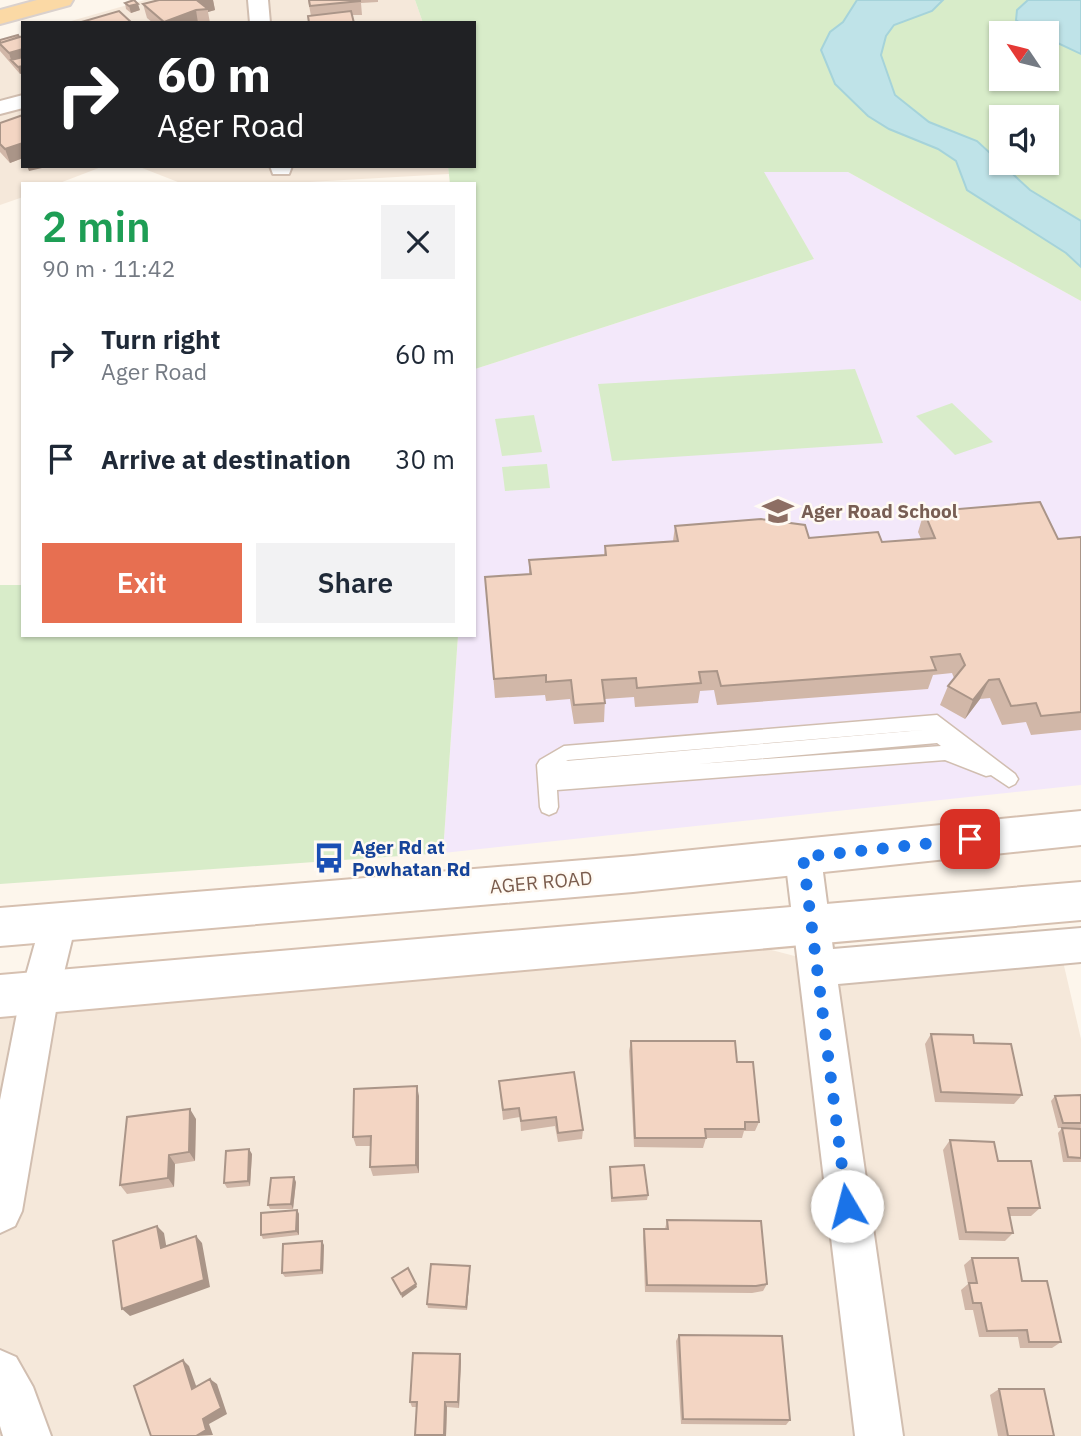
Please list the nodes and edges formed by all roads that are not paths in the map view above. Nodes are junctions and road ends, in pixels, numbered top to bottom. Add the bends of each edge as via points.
1 (62, 0) edge
2 (258, 0) edge
3 (0, 17) edge
4 (260, 21) edge
5 (21, 102) edge
6 (0, 108) edge
7 (547, 776) junction
8 (549, 807) dead end
9 (1081, 828) edge
10 (803, 857) junction
11 (1081, 901) edge
12 (57, 923) junction
13 (0, 927) edge
14 (1081, 945) edge
15 (813, 948) junction
16 (20, 995) edge
17 (0, 1211) edge
18 (0, 1373) edge
19 (27, 1436) edge
20 (879, 1436) edge

1 - 3 main road
2 - 4 street
5 - 6 street
7 - 7 lane via 946,752 1009,779 936,722 564,753 546,765
7 - 8 lane
9 - 10 main road, AGER ROAD
10 - 12 main road, AGER ROAD
10 - 15 street
11 - 15 main road
12 - 13 main road, AGER ROAD
12 - 16 street
14 - 15 street
15 - 16 main road
15 - 20 street
16 - 17 street
18 - 19 street

